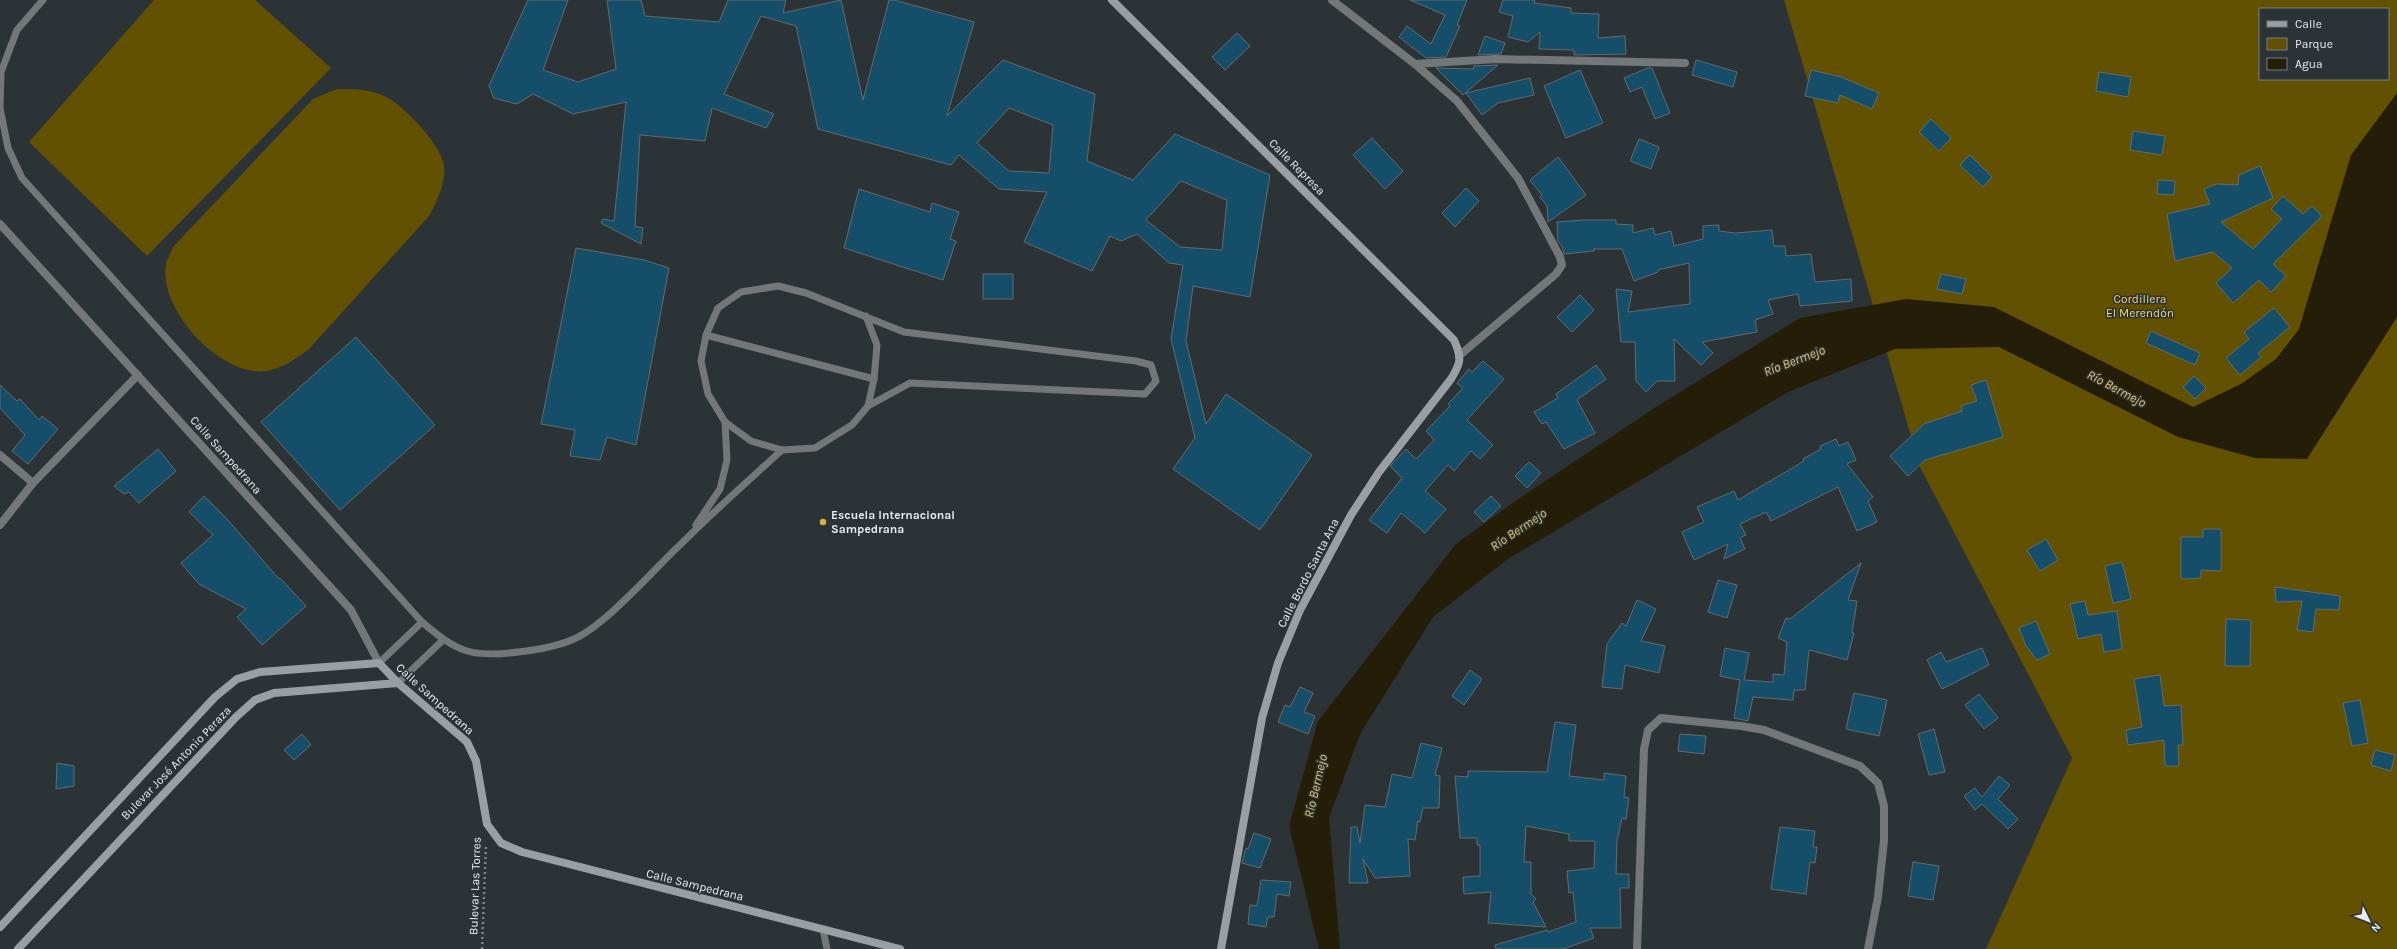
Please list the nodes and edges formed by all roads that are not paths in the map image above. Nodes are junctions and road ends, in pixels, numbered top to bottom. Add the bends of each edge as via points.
1 (43, 0) edge
2 (1112, 0) edge
3 (1332, 0) edge
4 (1686, 63) dead end
5 (1415, 64) junction
6 (0, 224) edge
7 (866, 316) junction
8 (706, 335) junction
9 (1460, 355) junction
10 (138, 375) junction
11 (874, 379) junction
12 (868, 406) junction
13 (726, 422) junction
14 (782, 450) junction
15 (0, 455) edge
16 (33, 483) junction
17 (0, 524) edge
18 (691, 534) junction
19 (422, 622) junction
20 (443, 640) junction
21 (379, 663) junction
22 (398, 683) junction
23 (0, 927) edge
24 (823, 930) junction
25 (18, 949) edge
26 (827, 949) edge
27 (900, 949) edge
28 (1221, 949) edge
29 (1637, 949) edge
30 (1868, 949) edge

1 - 19 lane via 17,30 1,72 0,108 8,148 22,178
2 - 9 street, Calle Represa via 1454,340
3 - 5 street
4 - 5 street via 1496,59
5 - 9 street via 1457,102 1518,178 1562,265 1556,274
6 - 10 street, Calle Sampedrana
7 - 8 lane via 806,293 778,286 741,292 718,308
7 - 11 lane via 877,345
7 - 12 lane via 904,332 1136,361 1152,365 1156,381 1145,394 910,384
8 - 11 lane
8 - 13 lane via 701,361 708,394
9 - 28 street, Calle Bordo Santa Ana via 1459,367 1451,380 1379,472 1351,515 1300,610 1281,656 1262,718
10 - 16 street
10 - 21 street, Calle Sampedrana via 351,610
11 - 12 lane
12 - 14 lane via 852,425 815,448
13 - 14 lane via 751,441
13 - 18 lane via 727,460 720,489
14 - 18 lane
15 - 16 street
16 - 17 street
18 - 20 lane via 601,622 574,639 539,650 503,654 465,652
19 - 20 lane
19 - 21 lane
20 - 22 lane
21 - 22 street, Calle Sampedrana
21 - 23 street, Bulevar José Antonio Peraza via 260,672 236,680 215,697
22 - 24 street, Calle Sampedrana via 467,742 476,761 487,824 501,843 522,852
22 - 25 street, Bulevar José Antonio Peraza via 274,693 255,700 236,717
24 - 26 lane
24 - 27 street, Calle Sampedrana
29 - 30 street via 1644,749 1648,730 1661,718 1764,730 1860,766 1869,773 1882,791 1886,820 1878,898

